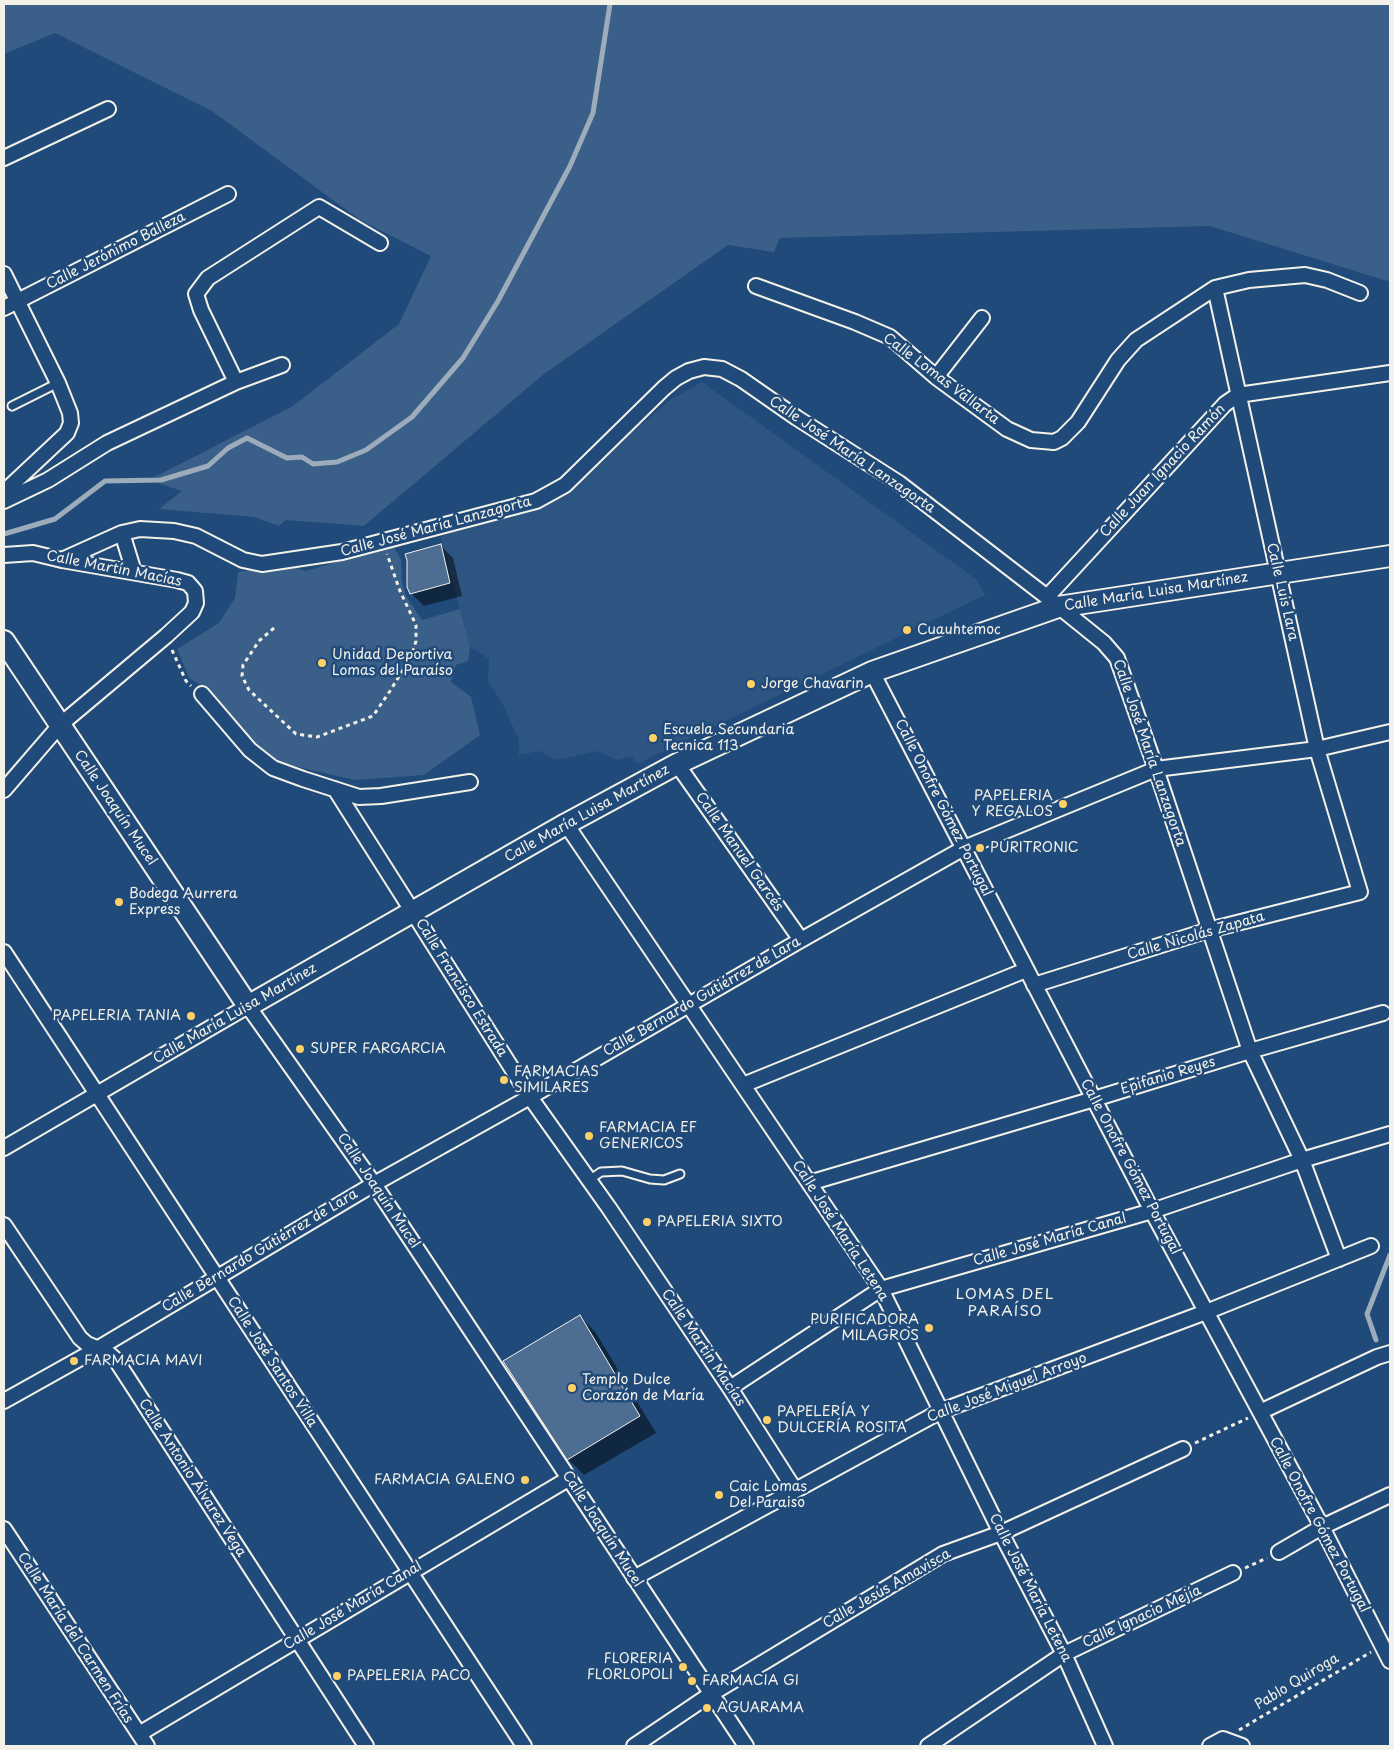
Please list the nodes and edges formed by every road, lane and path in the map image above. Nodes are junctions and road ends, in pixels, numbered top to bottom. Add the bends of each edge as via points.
1 (108, 109) dead end
2 (4, 158) edge
3 (228, 194) dead end
4 (380, 242) dead end
5 (4, 274) edge
6 (756, 286) dead end
7 (1215, 288) junction
8 (1360, 293) dead end
9 (10, 305) edge
10 (982, 318) dead end
11 (282, 365) dead end
12 (1390, 373) edge
13 (936, 377) junction
14 (236, 382) junction
15 (58, 383) junction
16 (1238, 395) junction
17 (12, 406) dead end
18 (4, 492) edge
19 (4, 501) edge
20 (122, 533) junction
21 (383, 541) junction
22 (4, 555) edge
23 (1390, 556) edge
24 (62, 560) junction
25 (134, 572) junction
26 (1278, 573) junction
27 (1053, 602) junction
28 (274, 628) dead end
29 (166, 636) junction
30 (4, 641) edge
31 (872, 672) junction
32 (202, 694) joint
33 (60, 725) junction
34 (1390, 732) edge
35 (1317, 749) junction
36 (678, 764) junction
37 (1156, 769) junction
38 (470, 782) dead end
39 (335, 789) junction
40 (4, 790) edge
41 (566, 824) junction
42 (964, 848) junction
43 (1360, 892) joint
44 (414, 912) junction
45 (1209, 930) junction
46 (801, 940) junction
47 (4, 952) edge
48 (1026, 970) junction
49 (1034, 985) junction
50 (689, 1004) junction
51 (248, 1006) junction
52 (1383, 1013) dead end
53 (1250, 1050) junction
54 (743, 1085) junction
55 (97, 1094) junction
56 (530, 1097) junction
57 (1094, 1099) junction
58 (1388, 1137) edge
59 (4, 1148) edge
60 (1302, 1160) junction
61 (680, 1174) dead end
62 (589, 1180) junction
63 (809, 1183) junction
64 (374, 1184) junction
65 (609, 1208) joint
66 (1152, 1211) junction
67 (4, 1225) edge
68 (1370, 1246) dead end
69 (1339, 1259) junction
70 (216, 1276) junction
71 (881, 1289) junction
72 (1206, 1312) junction
73 (96, 1348) junction
74 (1390, 1353) edge
75 (730, 1388) junction
76 (4, 1401) edge
77 (941, 1411) junction
78 (1260, 1412) junction
79 (1183, 1449) joint
80 (568, 1479) junction
81 (795, 1490) junction
82 (1390, 1494) edge
83 (1322, 1527) junction
84 (4, 1529) edge
85 (1001, 1533) junction
86 (1278, 1552) joint
87 (410, 1572) junction
88 (1233, 1574) joint
89 (634, 1578) junction
90 (297, 1640) junction
91 (1386, 1643) edge
92 (1064, 1654) junction
93 (1390, 1661) edge
94 (710, 1694) junction
95 (138, 1734) junction
96 (1223, 1739) junction
97 (147, 1746) edge
98 (366, 1746) edge
99 (524, 1746) edge
100 (634, 1746) edge
101 (746, 1746) edge
102 (928, 1746) edge
103 (1105, 1746) edge
104 (1210, 1746) edge
105 (1242, 1746) edge

1 - 2 street
3 - 9 street, Calle Jerónimo Balleza
4 - 14 street via 319,207 208,278 196,294
5 - 9 street
6 - 13 street, Calle Lomas Vallarta via 890,337
7 - 8 street, Calle Lomas Vallarta via 1249,280 1305,275
7 - 13 street, Calle Lomas Vallarta via 1136,340 1118,360 1078,422 1054,442 1031,440 1007,429
7 - 16 street, Calle Luis Lara
9 - 15 street
10 - 13 street
11 - 14 street
12 - 16 street, Calle Juan Ignacio Ramón
14 - 19 street via 107,443 48,480
15 - 17 lane
15 - 18 street via 70,412 71,423 67,432
16 - 26 street, Calle Luis Lara
16 - 27 street, Calle Juan Ignacio Ramón via 1225,404
20 - 21 street, Calle José María Lanzagorta via 140,529 196,536 243,560 262,564 342,552
20 - 24 street, Calle José María Lanzagorta
20 - 25 street
21 - 27 street, Calle José María Lanzagorta via 536,501 565,485 676,378 704,367 722,369 741,379 899,483
21 - 28 path via 400,591 416,624 416,642 411,657 373,716 317,737 296,734 249,690 242,676 243,665 259,641
22 - 24 street, Calle Martín Macías via 32,553
23 - 26 street, Calle María Luisa Martínez
24 - 25 street, Calle Martín Macías
25 - 29 street, Calle Martín Macías via 188,583 195,591 196,603 192,612
26 - 27 street, Calle María Luisa Martínez
26 - 35 street, Calle Luis Lara
27 - 31 street, Calle María Luisa Martínez
27 - 37 street, Calle José María Lanzagorta via 1104,642 1117,658
29 - 32 path via 186,681
29 - 33 street, Calle Martín Macías
30 - 33 street, Calle Joaquín Mucel
31 - 36 street, Calle María Luisa Martínez
31 - 42 street, Calle Onofre Gómez Portugal
32 - 39 street via 250,750 273,768
33 - 40 street, Calle Martín Macías
33 - 51 street, Calle Joaquín Mucel
34 - 35 street, Calle Bernardo Gutiérrez de Lara
35 - 37 street, Calle Bernardo Gutiérrez de Lara
35 - 43 street, Calle Luis Lara
36 - 41 street, Calle María Luisa Martínez
36 - 46 street, Calle Manuel Garcés
37 - 42 street, Calle Bernardo Gutiérrez de Lara
37 - 45 street, Calle José María Lanzagorta
38 - 39 street via 381,796 359,797
39 - 44 street, Calle Francisco Estrada
41 - 44 street, Calle María Luisa Martínez
41 - 50 street, Calle José María Letena
42 - 46 street, Calle Bernardo Gutiérrez de Lara
42 - 48 street, Calle Onofre Gómez Portugal
43 - 45 street, Calle Nicolás Zapata
44 - 51 street, Calle María Luisa Martínez
44 - 56 street, Calle Francisco Estrada
45 - 49 street, Calle Nicolás Zapata
45 - 53 street, Calle José María Lanzagorta
46 - 50 street, Calle Bernardo Gutiérrez de Lara
47 - 55 street, Calle José Santos Villa
48 - 49 street, Calle Onofre Gómez Portugal
48 - 54 street
49 - 57 street, Calle Onofre Gómez Portugal
50 - 54 street, Calle José María Letena
50 - 56 street, Calle Bernardo Gutiérrez de Lara
51 - 55 street, Calle María Luisa Martínez
51 - 64 street, Calle Joaquín Mucel
52 - 53 street, Epifanio Reyes
53 - 57 street, Epifanio Reyes
53 - 60 street, Calle José María Lanzagorta
54 - 63 street, Calle José María Letena
55 - 59 street, Calle María Luisa Martínez
55 - 70 street, Calle José Santos Villa
56 - 62 street, Calle Francisco Estrada
56 - 64 street, Calle Bernardo Gutiérrez de Lara
57 - 63 street, Epifanio Reyes
57 - 66 street, Calle Onofre Gómez Portugal
58 - 60 street, Calle José María Canal
60 - 66 street, Calle José María Canal
60 - 69 street, Calle José María Lanzagorta
61 - 62 lane via 664,1180 622,1171 602,1172
62 - 65 street, Calle Francisco Estrada
63 - 71 street, Calle José María Letena
64 - 70 street, Calle Bernardo Gutiérrez de Lara
64 - 80 street, Calle Joaquín Mucel
65 - 75 street, Calle Martín Macías
66 - 71 street, Calle José María Canal
66 - 72 street, Calle Onofre Gómez Portugal
67 - 73 street, Calle Antonio Álvarez Vega via 80,1338
68 - 69 street, Calle José Miguel Arroyo
69 - 72 street, Calle José Miguel Arroyo
70 - 73 street, Calle Bernardo Gutiérrez de Lara
70 - 87 street, Calle José Santos Villa
71 - 75 street, Calle José María Canal
71 - 77 street, Calle José María Letena
72 - 77 street, Calle José Miguel Arroyo
72 - 78 street, Calle Onofre Gómez Portugal
73 - 76 street, Calle Bernardo Gutiérrez de Lara
73 - 90 street, Calle Antonio Álvarez Vega via 116,1360
74 - 78 street
75 - 81 street, Calle Martín Macías
77 - 81 street, Calle José Miguel Arroyo
77 - 85 street, Calle José María Letena
78 - 79 path
78 - 83 street, Calle Onofre Gómez Portugal
79 - 85 street, Calle Jesús Amavisca
80 - 87 street, Calle José María Canal
80 - 89 street, Calle Joaquín Mucel
81 - 89 street, Calle José Miguel Arroyo
82 - 83 street
83 - 86 street
83 - 91 street, Calle Onofre Gómez Portugal
84 - 95 street, Calle María del Carmen Frías
85 - 92 street, Calle José María Letena
85 - 94 street, Calle Jesús Amavisca via 943,1554
86 - 88 path
87 - 90 street, Calle José María Canal
87 - 99 street, Calle José Santos Villa
88 - 92 street, Calle Ignacio Mejía
89 - 94 street, Calle Joaquín Mucel
90 - 95 street, Calle José María Canal
90 - 98 street, Calle Antonio Álvarez Vega
91 - 93 street, Calle Onofre Gómez Portugal
91 - 96 path, Pablo Quiroga
92 - 102 street, Calle Ignacio Mejía
92 - 103 street, Calle José María Letena
94 - 100 street, Calle Jesús Amavisca
94 - 101 street, Calle Joaquín Mucel
95 - 97 street, Calle María del Carmen Frías
96 - 104 street
96 - 105 street

